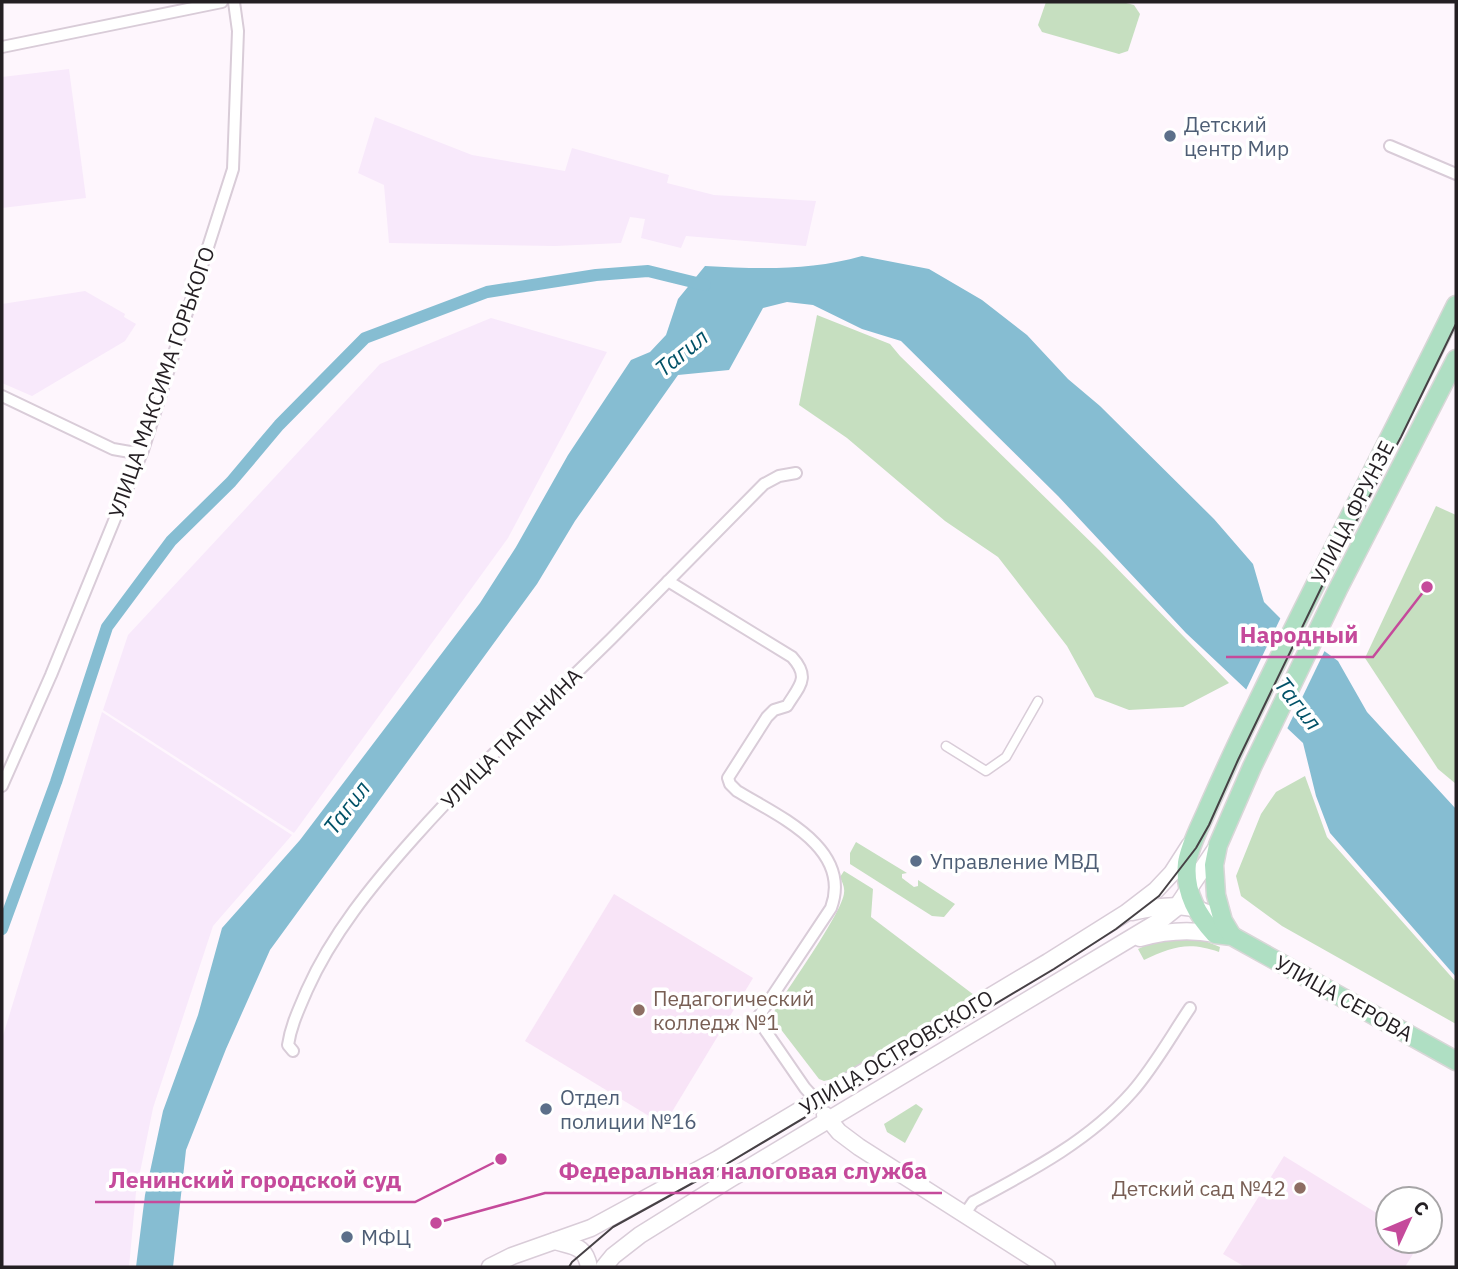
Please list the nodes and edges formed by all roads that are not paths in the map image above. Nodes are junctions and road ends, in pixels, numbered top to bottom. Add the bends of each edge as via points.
1 (222, 2) edge
2 (234, 2) edge
3 (2, 47) edge
4 (1391, 146) dead end
5 (1456, 174) edge
6 (1456, 305) edge
7 (1456, 359) edge
8 (2, 396) edge
9 (143, 450) junction
10 (796, 473) dead end
11 (668, 581) junction
12 (1038, 701) dead end
13 (946, 746) dead end
14 (1231, 757) joint
15 (5, 766) edge
16 (2, 786) edge
17 (1196, 834) junction
18 (1218, 845) junction
19 (1190, 890) junction
20 (1186, 907) junction
21 (1126, 913) junction
22 (1223, 930) junction
23 (1128, 942) junction
24 (1190, 1009) dead end
25 (293, 1051) dead end
26 (1456, 1061) edge
27 (816, 1100) junction
28 (829, 1121) junction
29 (964, 1215) junction
30 (555, 1241) junction
31 (490, 1267) edge
32 (589, 1267) edge
33 (604, 1267) edge
34 (1047, 1267) edge

1 - 3 street
2 - 9 street, УЛИЦА МАКСИМА ГОРЬКОГО via 238,31 233,169
4 - 5 street
6 - 14 main road, УЛИЦА ФРУНЗЕ
7 - 18 main road, УЛИЦА ФРУНЗЕ via 1338,589
8 - 9 street via 113,449
9 - 15 street, УЛИЦА МАКСИМА ГОРЬКОГО via 51,675
10 - 11 street, УЛИЦА ПАПАНИНА via 764,484
11 - 25 street, УЛИЦА ПАПАНИНА via 489,758 384,871 321,959 291,1027 288,1045
11 - 27 street via 792,657 803,672 803,681 787,706 766,717 728,778 737,791 818,844 832,869 835,896 831,908 759,1016
12 - 13 street via 1006,757 986,771
14 - 17 main road, УЛИЦА ОСТРОВСКОГО
15 - 16 street, УЛИЦА МАКСИМА ГОРЬКОГО
17 - 19 main road, УЛИЦА СЕРОВА via 1187,862
17 - 21 main road, УЛИЦА ОСТРОВСКОГО via 1172,873
18 - 19 main road
18 - 22 main road via 1214,865
19 - 20 main road, УЛИЦА СЕРОВА
20 - 21 main road
20 - 22 main road, УЛИЦА СЕРОВА
20 - 23 main road, УЛИЦА ОСТРОВСКОГО
21 - 27 main road, УЛИЦА ОСТРОВСКОГО
22 - 23 main road, УЛИЦА СЕРОВА via 1155,934
22 - 26 main road, УЛИЦА СЕРОВА
23 - 28 main road, УЛИЦА ОСТРОВСКОГО
24 - 29 street via 1134,1090 1107,1117 1062,1151 973,1202
27 - 28 main road
27 - 30 main road, УЛИЦА ОСТРОВСКОГО via 591,1228
28 - 29 main road via 859,1147
28 - 33 main road, УЛИЦА ОСТРОВСКОГО via 640,1236
29 - 34 main road
30 - 31 main road, УЛИЦА ОСТРОВСКОГО
30 - 32 main road via 582,1250

